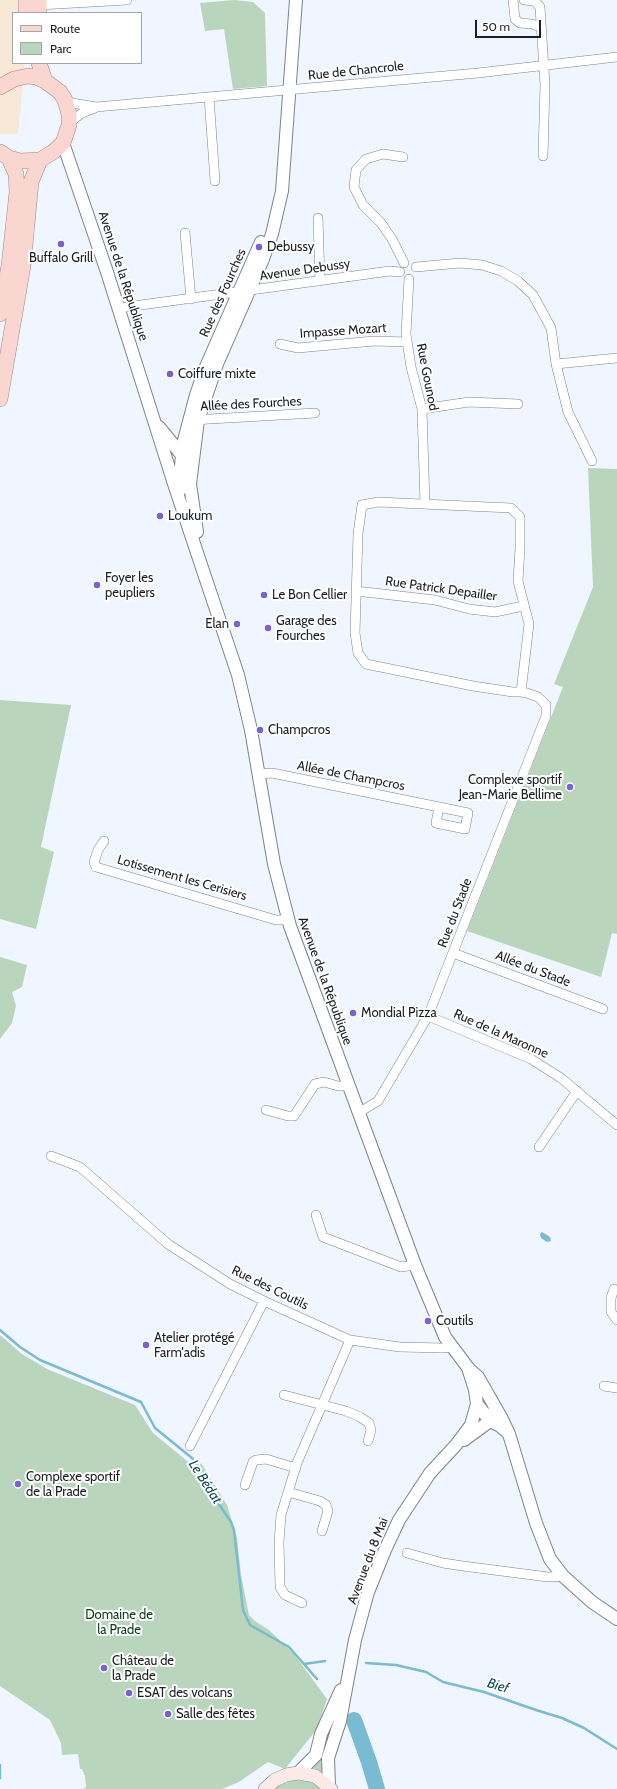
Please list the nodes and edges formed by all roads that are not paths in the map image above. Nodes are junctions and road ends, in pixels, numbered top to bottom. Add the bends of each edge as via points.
1 (127, 0) edge
2 (288, 0) edge
3 (296, 0) edge
4 (514, 0) edge
5 (524, 0) edge
6 (36, 5) edge
7 (27, 12) edge
8 (541, 27) junction
9 (617, 57) edge
10 (21, 64) edge
11 (39, 64) edge
12 (545, 66) junction
13 (14, 79) junction
14 (45, 81) junction
15 (0, 87) edge
16 (286, 91) junction
17 (209, 97) junction
18 (66, 102) junction
19 (96, 107) junction
20 (69, 123) junction
21 (63, 143) junction
22 (4, 155) edge
23 (543, 156) dead end
24 (403, 157) dead end
25 (40, 160) junction
26 (215, 182) dead end
27 (318, 218) dead end
28 (185, 233) dead end
29 (404, 263) junction
30 (416, 267) junction
31 (400, 272) junction
32 (409, 279) junction
33 (320, 281) junction
34 (245, 291) junction
35 (192, 299) junction
36 (119, 308) junction
37 (0, 314) edge
38 (407, 342) junction
39 (280, 344) dead end
40 (617, 358) edge
41 (556, 364) junction
42 (0, 399) edge
43 (518, 404) dead end
44 (422, 409) junction
45 (315, 413) dead end
46 (154, 419) junction
47 (193, 420) junction
48 (182, 456) junction
49 (592, 461) dead end
50 (192, 466) junction
51 (181, 503) junction
52 (425, 504) junction
53 (209, 584) junction
54 (356, 591) junction
55 (523, 606) junction
56 (521, 692) junction
57 (258, 774) junction
58 (439, 807) dead end
59 (104, 841) dead end
60 (288, 920) junction
61 (453, 952) junction
62 (602, 1009) dead end
63 (428, 1016) junction
64 (348, 1086) junction
65 (577, 1091) junction
66 (266, 1110) dead end
67 (358, 1113) junction
68 (617, 1125) edge
69 (539, 1147) dead end
70 (51, 1156) dead end
71 (316, 1215) dead end
72 (415, 1265) junction
73 (614, 1289) dead end
74 (264, 1301) junction
75 (617, 1320) edge
76 (350, 1340) junction
77 (452, 1347) junction
78 (469, 1369) junction
79 (604, 1386) dead end
80 (617, 1388) edge
81 (284, 1395) dead end
82 (477, 1404) junction
83 (493, 1404) junction
84 (321, 1405) junction
85 (490, 1421) junction
86 (509, 1434) junction
87 (368, 1441) dead end
88 (456, 1445) junction
89 (190, 1446) dead end
90 (296, 1468) junction
91 (245, 1485) dead end
92 (288, 1492) junction
93 (322, 1531) dead end
94 (407, 1553) dead end
95 (563, 1576) junction
96 (302, 1603) dead end
97 (617, 1619) edge
98 (352, 1658) junction
99 (298, 1773) junction
100 (330, 1787) edge
101 (264, 1789) edge

1 - 6 street
2 - 16 street
3 - 16 street
4 - 8 street via 515,19 520,23
5 - 8 street via 535,1 540,6
6 - 7 main road
8 - 12 street
9 - 12 street, Rue de Chancrole
10 - 13 main road
11 - 14 main road
12 - 16 street, Rue de Chancrole
12 - 23 street
13 - 14 main road via 28,76
13 - 15 main road
14 - 18 main road via 60,92
16 - 17 street, Rue de Chancrole
16 - 34 street, Rue des Fourches via 282,191 272,234
17 - 19 street, Rue de Chancrole
17 - 26 street
18 - 19 street, Rue de Chancrole
18 - 20 main road via 70,114
19 - 20 street, Rue de Chancrole
20 - 21 main road
21 - 25 main road
21 - 36 street, Avenue de la République
22 - 25 main road via 20,161
22 - 37 main road via 16,174 17,192 9,266
24 - 29 street via 383,154 366,159 356,170 354,187 362,205 392,239
25 - 42 main road via 31,182 23,266
27 - 33 street
28 - 35 street
29 - 30 street via 412,263
29 - 31 street via 400,267
30 - 32 street via 415,274
30 - 41 street via 460,263 482,265 501,271 518,281 533,295 551,328
31 - 32 street via 404,278
31 - 33 street, Avenue Debussy via 390,271
32 - 38 street, Rue Gounod
33 - 34 street, Avenue Debussy
34 - 35 street, Avenue Debussy
34 - 47 street, Rue des Fourches
35 - 36 street, Avenue Debussy
36 - 46 street, Avenue de la République
38 - 39 street, Impasse Mozart via 374,341 298,348
38 - 44 street, Rue Gounod
40 - 41 street
41 - 49 street via 568,412
43 - 44 street via 469,402
44 - 52 street, Rue Gounod
45 - 47 street, Allée des Fourches
46 - 48 street
46 - 51 street, Avenue de la République
47 - 48 street, Rue des Fourches
47 - 50 street, Rue des Fourches
48 - 50 street
48 - 51 street, Rue des Fourches
50 - 53 street, Avenue de la République via 191,497
51 - 53 street, Avenue de la République
52 - 54 street via 378,502 362,505
52 - 55 street via 511,508 520,517 518,581
53 - 57 street, Avenue de la République via 238,675
54 - 55 street, Rue Patrick Depailler via 435,600 469,609 495,612
54 - 56 street via 355,632 358,654 366,664 473,686
55 - 56 street via 529,624
56 - 61 street, Rue du Stade via 538,696 546,705 546,716
57 - 58 street, Allée de Champcros via 272,773
57 - 60 street, Avenue de la République via 274,864
59 - 60 street, Lotissement les Cerisiers via 94,862 96,867 276,920
60 - 64 street, Avenue de la République
61 - 62 street, Allée du Stade
61 - 63 street, Rue du Stade
63 - 65 street, Rue de la Maronne via 531,1059
63 - 67 street, Rue du Stade via 378,1102
64 - 66 street via 324,1082 315,1084 294,1116
64 - 67 street, Avenue de la République
65 - 68 street, Rue de la Maronne
65 - 69 street
67 - 72 street, Avenue de la République
70 - 74 street, Rue des Coutils via 80,1167 168,1244 230,1284
71 - 72 street via 323,1237 401,1267
72 - 77 street, Avenue de la République via 434,1314
73 - 75 street via 611,1312
74 - 76 street, Rue des Coutils
74 - 89 street
76 - 77 street, Rue des Coutils via 400,1347
76 - 84 street
77 - 78 street, Avenue de la République
78 - 82 street, Avenue de la République
78 - 83 street, Avenue de la République via 489,1393
79 - 80 street
81 - 84 street
82 - 85 street, Avenue de la République
82 - 88 street, Avenue du 8 Mai via 471,1425
83 - 85 street
83 - 86 street, Avenue de la République
84 - 87 street via 346,1411 369,1423 371,1430
84 - 90 street
85 - 86 street, Avenue de la République
85 - 88 street, Avenue du 8 Mai
86 - 95 street, Avenue de la République via 536,1523 550,1559
88 - 98 street, Avenue du 8 Mai via 430,1474 399,1520 368,1592
90 - 91 street via 266,1459 256,1460
90 - 92 street
92 - 93 street via 326,1505 328,1511
92 - 96 street via 281,1515 280,1587 285,1594
94 - 95 street via 462,1566 548,1578
95 - 97 street, Avenue de la République via 592,1602
98 - 99 street, Avenue du 8 Mai via 341,1691 321,1734 317,1751
98 - 100 street, Avenue du 8 Mai via 340,1721 328,1758
99 - 100 main road via 315,1776
99 - 101 main road via 275,1780

